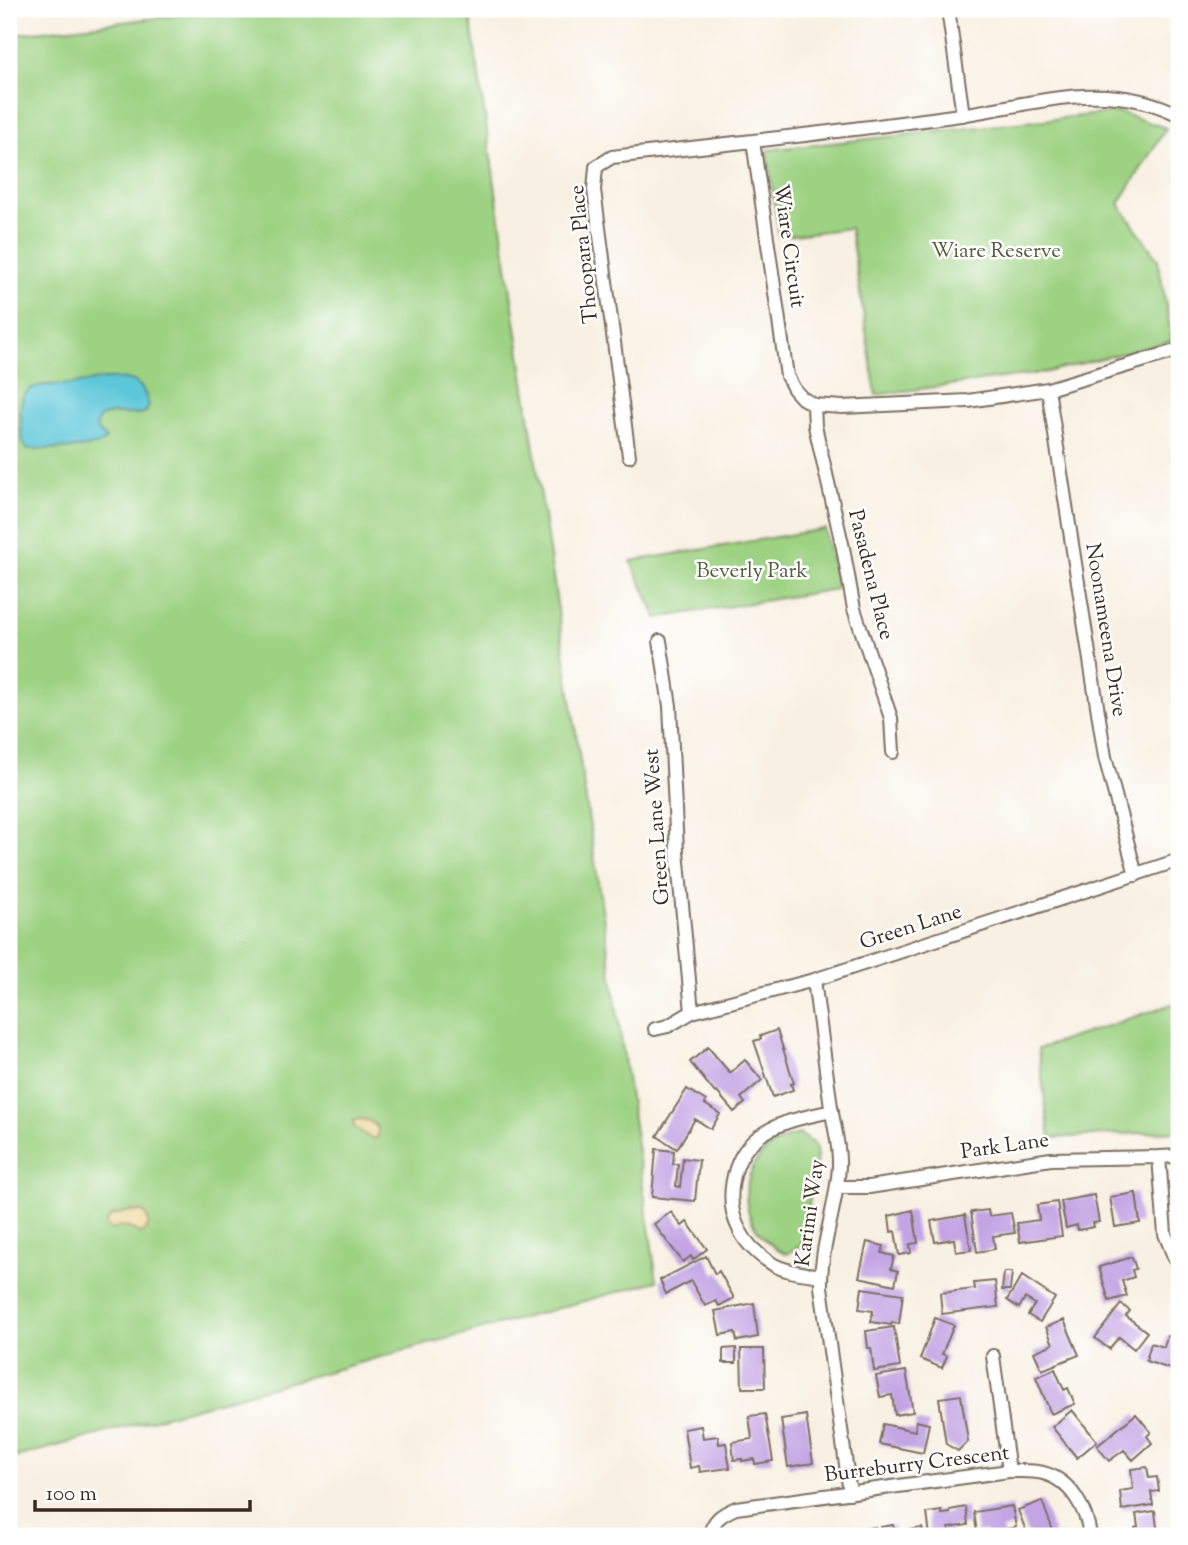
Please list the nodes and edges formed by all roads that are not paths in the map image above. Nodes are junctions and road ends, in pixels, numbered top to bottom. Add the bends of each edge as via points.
1 (948, 9) edge
2 (963, 115) junction
3 (1179, 115) edge
4 (753, 141) junction
5 (1179, 350) edge
6 (1048, 389) junction
7 (814, 405) junction
8 (629, 456) dead end
9 (660, 641) dead end
10 (893, 752) dead end
11 (1179, 860) edge
12 (1136, 875) junction
13 (814, 980) junction
14 (692, 1012) junction
15 (654, 1029) dead end
16 (832, 1111) junction
17 (1179, 1156) edge
18 (1159, 1157) junction
19 (837, 1186) junction
20 (1179, 1269) edge
21 (820, 1276) junction
22 (993, 1356) dead end
23 (1009, 1471) junction
24 (850, 1493) junction
25 (710, 1536) edge
26 (1090, 1536) edge

1 - 2 street
2 - 3 street via 1067,96 1114,96
2 - 4 street
4 - 7 street, Wiare Circuit via 787,376 802,398
4 - 8 street, Thoopara Place via 612,157 596,167 594,190
5 - 6 street
6 - 7 street via 968,401
6 - 12 street, Noonameena Drive via 1105,757
7 - 10 street, Pasadena Place via 854,609 891,718
9 - 14 street, Green Lane West via 670,706
11 - 12 street, Green Lane
12 - 13 street, Green Lane
13 - 14 street, Green Lane
13 - 16 street, Karimi Way
14 - 15 street, Green Lane
16 - 19 street, Karimi Way via 839,1152
16 - 21 street via 775,1126 756,1138 742,1156 732,1185 737,1225 754,1250 780,1268
17 - 18 street, Park Lane
18 - 19 street, Park Lane via 1051,1159 869,1188
18 - 20 street via 1166,1234
19 - 21 street, Karimi Way
21 - 24 street, Karimi Way
22 - 23 street
23 - 24 street, Burreburry Crescent
23 - 26 street, Burreburry Crescent via 1046,1474 1066,1486 1085,1514
24 - 25 street, Burreburry Crescent via 736,1508 717,1519

